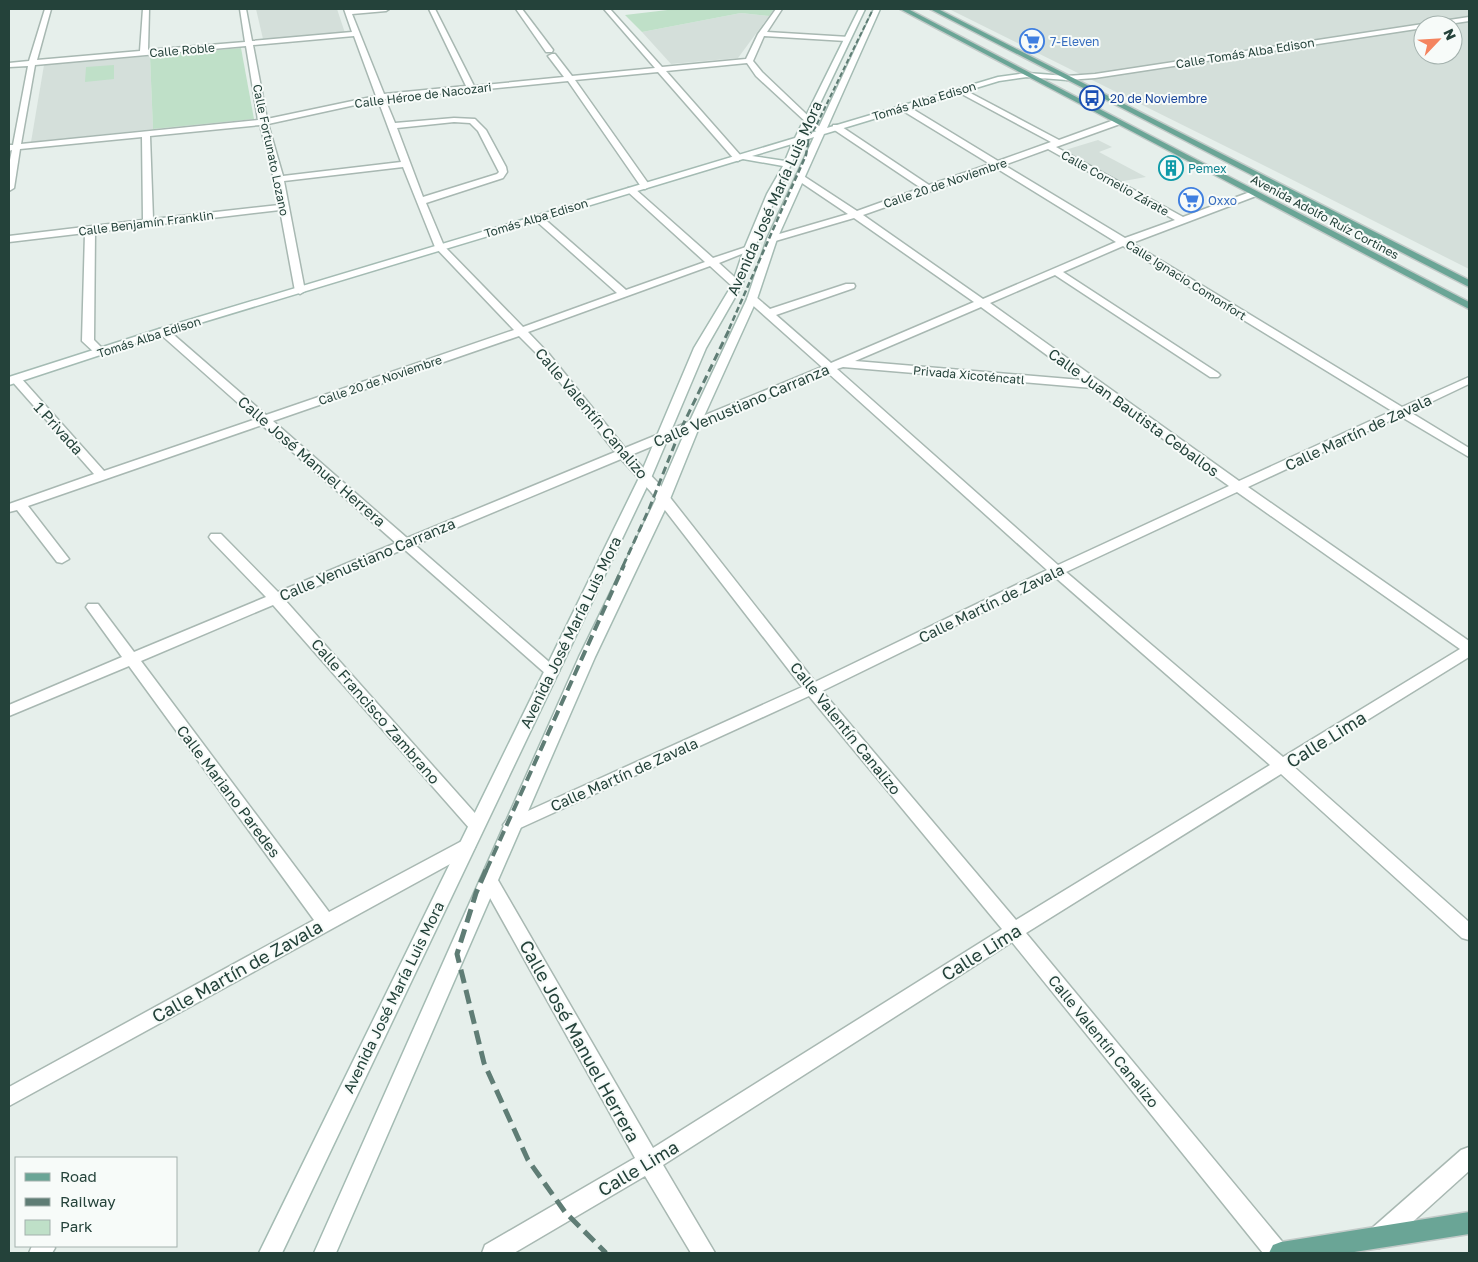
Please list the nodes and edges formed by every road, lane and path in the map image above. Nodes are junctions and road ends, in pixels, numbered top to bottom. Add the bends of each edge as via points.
1 (48, 9) edge
2 (146, 9) edge
3 (243, 9) edge
4 (386, 9) edge
5 (432, 9) edge
6 (519, 9) edge
7 (608, 9) edge
8 (779, 9) edge
9 (862, 9) edge
10 (877, 9) edge
11 (903, 9) edge
12 (932, 9) edge
13 (347, 10) edge
14 (1413, 28) edge
15 (356, 34) junction
16 (762, 34) junction
17 (846, 39) junction
18 (249, 44) junction
19 (144, 54) junction
20 (749, 61) junction
21 (32, 63) junction
22 (9, 65) edge
23 (662, 70) junction
24 (1027, 75) junction
25 (1067, 78) junction
26 (570, 79) junction
27 (471, 88) junction
28 (961, 90) junction
29 (381, 98) junction
30 (904, 107) junction
31 (807, 119) junction
32 (263, 122) junction
33 (1117, 122) junction
34 (393, 126) junction
35 (836, 127) junction
36 (820, 132) junction
37 (146, 135) junction
38 (800, 138) junction
39 (1059, 143) junction
40 (1048, 146) junction
41 (12, 148) edge
42 (738, 158) junction
43 (406, 164) junction
44 (788, 164) junction
45 (998, 164) junction
46 (799, 177) junction
47 (279, 179) junction
48 (645, 186) junction
49 (9, 188) edge
50 (927, 188) junction
51 (630, 190) junction
52 (1254, 194) junction
53 (421, 201) junction
54 (283, 207) junction
55 (857, 214) junction
56 (538, 218) junction
57 (1182, 220) junction
58 (148, 223) junction
59 (90, 229) junction
60 (9, 239) edge
61 (772, 239) junction
62 (1124, 242) junction
63 (440, 247) junction
64 (749, 249) junction
65 (711, 262) junction
66 (1055, 271) junction
67 (1469, 284) edge
68 (737, 285) junction
69 (850, 286) dead end
70 (300, 291) junction
71 (624, 294) junction
72 (752, 300) junction
73 (984, 303) junction
74 (1469, 306) edge
75 (767, 314) junction
76 (163, 331) junction
77 (522, 331) junction
78 (100, 352) junction
79 (836, 366) junction
80 (1214, 375) dead end
81 (12, 380) edge
82 (1469, 380) edge
83 (1096, 385) junction
84 (1402, 412) junction
85 (263, 421) junction
86 (694, 425) junction
87 (664, 437) junction
88 (623, 454) junction
89 (1469, 454) edge
90 (103, 477) junction
91 (645, 478) junction
92 (1239, 488) junction
93 (663, 499) junction
94 (14, 507) edge
95 (216, 537) dead end
96 (406, 543) junction
97 (62, 558) dead end
98 (1056, 571) junction
99 (276, 598) junction
100 (92, 608) dead end
101 (1469, 649) edge
102 (131, 660) junction
103 (551, 671) junction
104 (812, 689) junction
105 (9, 712) edge
106 (1282, 766) junction
107 (476, 825) junction
108 (512, 825) junction
109 (466, 847) junction
110 (489, 880) junction
111 (326, 922) junction
112 (1014, 931) junction
113 (1469, 933) edge
114 (9, 1096) edge
115 (1469, 1157) edge
116 (649, 1162) junction
117 (1469, 1223) edge
118 (1379, 1237) junction
119 (270, 1253) edge
120 (325, 1253) edge
121 (493, 1253) edge
122 (704, 1253) edge
123 (1277, 1253) edge
124 (1281, 1253) edge

1 - 21 street
2 - 19 street
3 - 18 street, Calle Fortunato Lozano
4 - 13 street
5 - 27 street
6 - 26 street via 555,53
7 - 23 street
8 - 16 street
9 - 17 street, Avenida José María Luis Mora
10 - 36 street, Avenida José María Luis Mora
11 - 24 main road, Avenida Adolfo Ruíz Cortines
12 - 25 main road, Avenida Adolfo Ruíz Cortines
13 - 15 street, Calle Valentín Canalizo
14 - 25 street, Calle Tomás Alba Edison
15 - 18 street, Calle Roble
15 - 29 street, Calle Valentín Canalizo
16 - 17 street
16 - 20 street
17 - 31 street, Avenida José María Luis Mora
18 - 19 street, Calle Roble
18 - 32 street, Calle Fortunato Lozano
19 - 21 street, Calle Roble
20 - 23 street, Calle Héroe de Nacozari
20 - 31 street
21 - 22 street, Calle Roble
21 - 41 street
23 - 26 street, Calle Héroe de Nacozari
23 - 42 street
24 - 25 street, Tomás Alba Edison
24 - 28 street, Tomás Alba Edison via 1006,77
24 - 33 main road, Avenida Adolfo Ruíz Cortines
25 - 67 main road, Avenida Adolfo Ruíz Cortines
26 - 27 street, Calle Héroe de Nacozari
26 - 48 street
27 - 29 street, Calle Héroe de Nacozari
28 - 30 street, Tomás Alba Edison
28 - 39 street, Calle Cornelio Zárate
29 - 32 street, Calle Héroe de Nacozari
29 - 34 street, Calle Valentín Canalizo
30 - 35 street, Tomás Alba Edison
30 - 45 street, Calle Ignacio Comonfort
31 - 36 street
31 - 38 street, Avenida José María Luis Mora
32 - 37 street, Calle Héroe de Nacozari
32 - 47 street, Calle Fortunato Lozano
33 - 39 street, Calle 20 de Noviembre
33 - 52 main road, Avenida Adolfo Ruíz Cortines
34 - 43 street, Calle Valentín Canalizo
34 - 53 street via 472,121 482,130 502,167 500,176
35 - 36 street, Tomás Alba Edison
35 - 50 street
36 - 38 street, Tomás Alba Edison
36 - 46 street, Avenida José María Luis Mora
37 - 41 street, Calle Héroe de Nacozari
37 - 58 street
38 - 42 street, Tomás Alba Edison
38 - 44 street, Avenida José María Luis Mora
39 - 40 street, Calle 20 de Noviembre
40 - 45 street, Calle 20 de Noviembre
40 - 57 street, Calle Cornelio Zárate
41 - 49 street
42 - 44 street
42 - 48 street, Tomás Alba Edison
43 - 47 street
43 - 53 street, Calle Valentín Canalizo
44 - 64 street, Avenida José María Luis Mora
45 - 50 street, Calle 20 de Noviembre
45 - 62 street, Calle Ignacio Comonfort
46 - 55 street, Calle Juan Bautista Ceballos
46 - 61 street, Avenida José María Luis Mora
47 - 54 street, Calle Fortunato Lozano
48 - 51 street, Tomás Alba Edison
50 - 55 street, Calle 20 de Noviembre
51 - 56 street, Tomás Alba Edison
51 - 65 street
52 - 57 street, Calle Venustiano Carranza
52 - 74 main road, Avenida Adolfo Ruíz Cortines
53 - 63 street, Calle Valentín Canalizo
54 - 58 street, Calle Benjamín Franklin
54 - 70 street, Calle Fortunato Lozano
55 - 61 street, Calle 20 de Noviembre
55 - 73 street, Calle Juan Bautista Ceballos
56 - 63 street, Tomás Alba Edison
56 - 71 street
57 - 62 street, Calle Venustiano Carranza
58 - 59 street, Calle Benjamín Franklin
59 - 60 street, Calle Benjamín Franklin
59 - 78 street via 88,341
61 - 72 street, Avenida José María Luis Mora
62 - 66 street, Calle Venustiano Carranza
62 - 84 street, Calle Ignacio Comonfort
63 - 70 street, Tomás Alba Edison
63 - 77 street, Calle Valentín Canalizo
64 - 65 street, Calle 20 de Noviembre
64 - 68 street, Avenida José María Luis Mora
65 - 68 street
65 - 71 street, Calle 20 de Noviembre
66 - 73 street, Calle Venustiano Carranza
66 - 80 street
68 - 87 street, Avenida José María Luis Mora via 700,348
69 - 75 street
70 - 76 street, Tomás Alba Edison
71 - 77 street, Calle 20 de Noviembre
72 - 75 street
72 - 86 street, Avenida José María Luis Mora
73 - 79 street, Calle Venustiano Carranza
73 - 83 street, Calle Juan Bautista Ceballos
75 - 79 street
76 - 78 street, Tomás Alba Edison
76 - 85 street, Calle José Manuel Herrera
77 - 85 street, Calle 20 de Noviembre
77 - 88 street, Calle Valentín Canalizo
78 - 81 street, Tomás Alba Edison
79 - 83 street, Privada Xicoténcatl
79 - 86 street, Calle Venustiano Carranza
79 - 98 street
81 - 90 street, 1 Privada
82 - 84 street, Calle Martín de Zavala
83 - 92 street, Calle Juan Bautista Ceballos
84 - 89 street, Calle Ignacio Comonfort
84 - 92 street, Calle Martín de Zavala
85 - 90 street, Calle 20 de Noviembre
85 - 96 street, Calle José Manuel Herrera
86 - 87 street, Calle Venustiano Carranza
86 - 93 street, Avenida José María Luis Mora
87 - 88 street, Calle Venustiano Carranza
87 - 91 street, Avenida José María Luis Mora
88 - 91 street, Calle Valentín Canalizo
88 - 96 street, Calle Venustiano Carranza
90 - 94 street, Calle 20 de Noviembre
91 - 93 street, Calle Valentín Canalizo
91 - 103 street, Avenida José María Luis Mora
92 - 98 street, Calle Martín de Zavala
92 - 101 street, Calle Juan Bautista Ceballos
93 - 104 street, Calle Valentín Canalizo
93 - 108 street, Avenida José María Luis Mora via 587,657
94 - 97 street
95 - 99 street, Calle Francisco Zambrano
96 - 99 street, Calle Venustiano Carranza
96 - 103 street, Calle José Manuel Herrera
98 - 104 street, Calle Martín de Zavala
98 - 106 street
99 - 102 street, Calle Venustiano Carranza
99 - 107 street, Calle Francisco Zambrano
100 - 102 street, Calle Mariano Paredes
101 - 106 street, Calle Lima
102 - 105 street, Calle Venustiano Carranza
102 - 111 street, Calle Mariano Paredes
103 - 107 street, Avenida José María Luis Mora
104 - 108 street, Calle Martín de Zavala
104 - 112 street, Calle Valentín Canalizo
106 - 112 street, Calle Lima
106 - 113 street
107 - 109 street, Avenida José María Luis Mora
108 - 110 street, Avenida José María Luis Mora
109 - 111 street, Calle Martín de Zavala
109 - 119 street, Avenida José María Luis Mora
110 - 116 street, Calle José Manuel Herrera
110 - 120 street, Avenida José María Luis Mora
111 - 114 street, Calle Martín de Zavala
112 - 116 street, Calle Lima
112 - 123 street, Calle Valentín Canalizo
115 - 118 street
116 - 121 street, Calle Lima
116 - 122 street, Calle José Manuel Herrera
117 - 118 main road
118 - 124 main road

